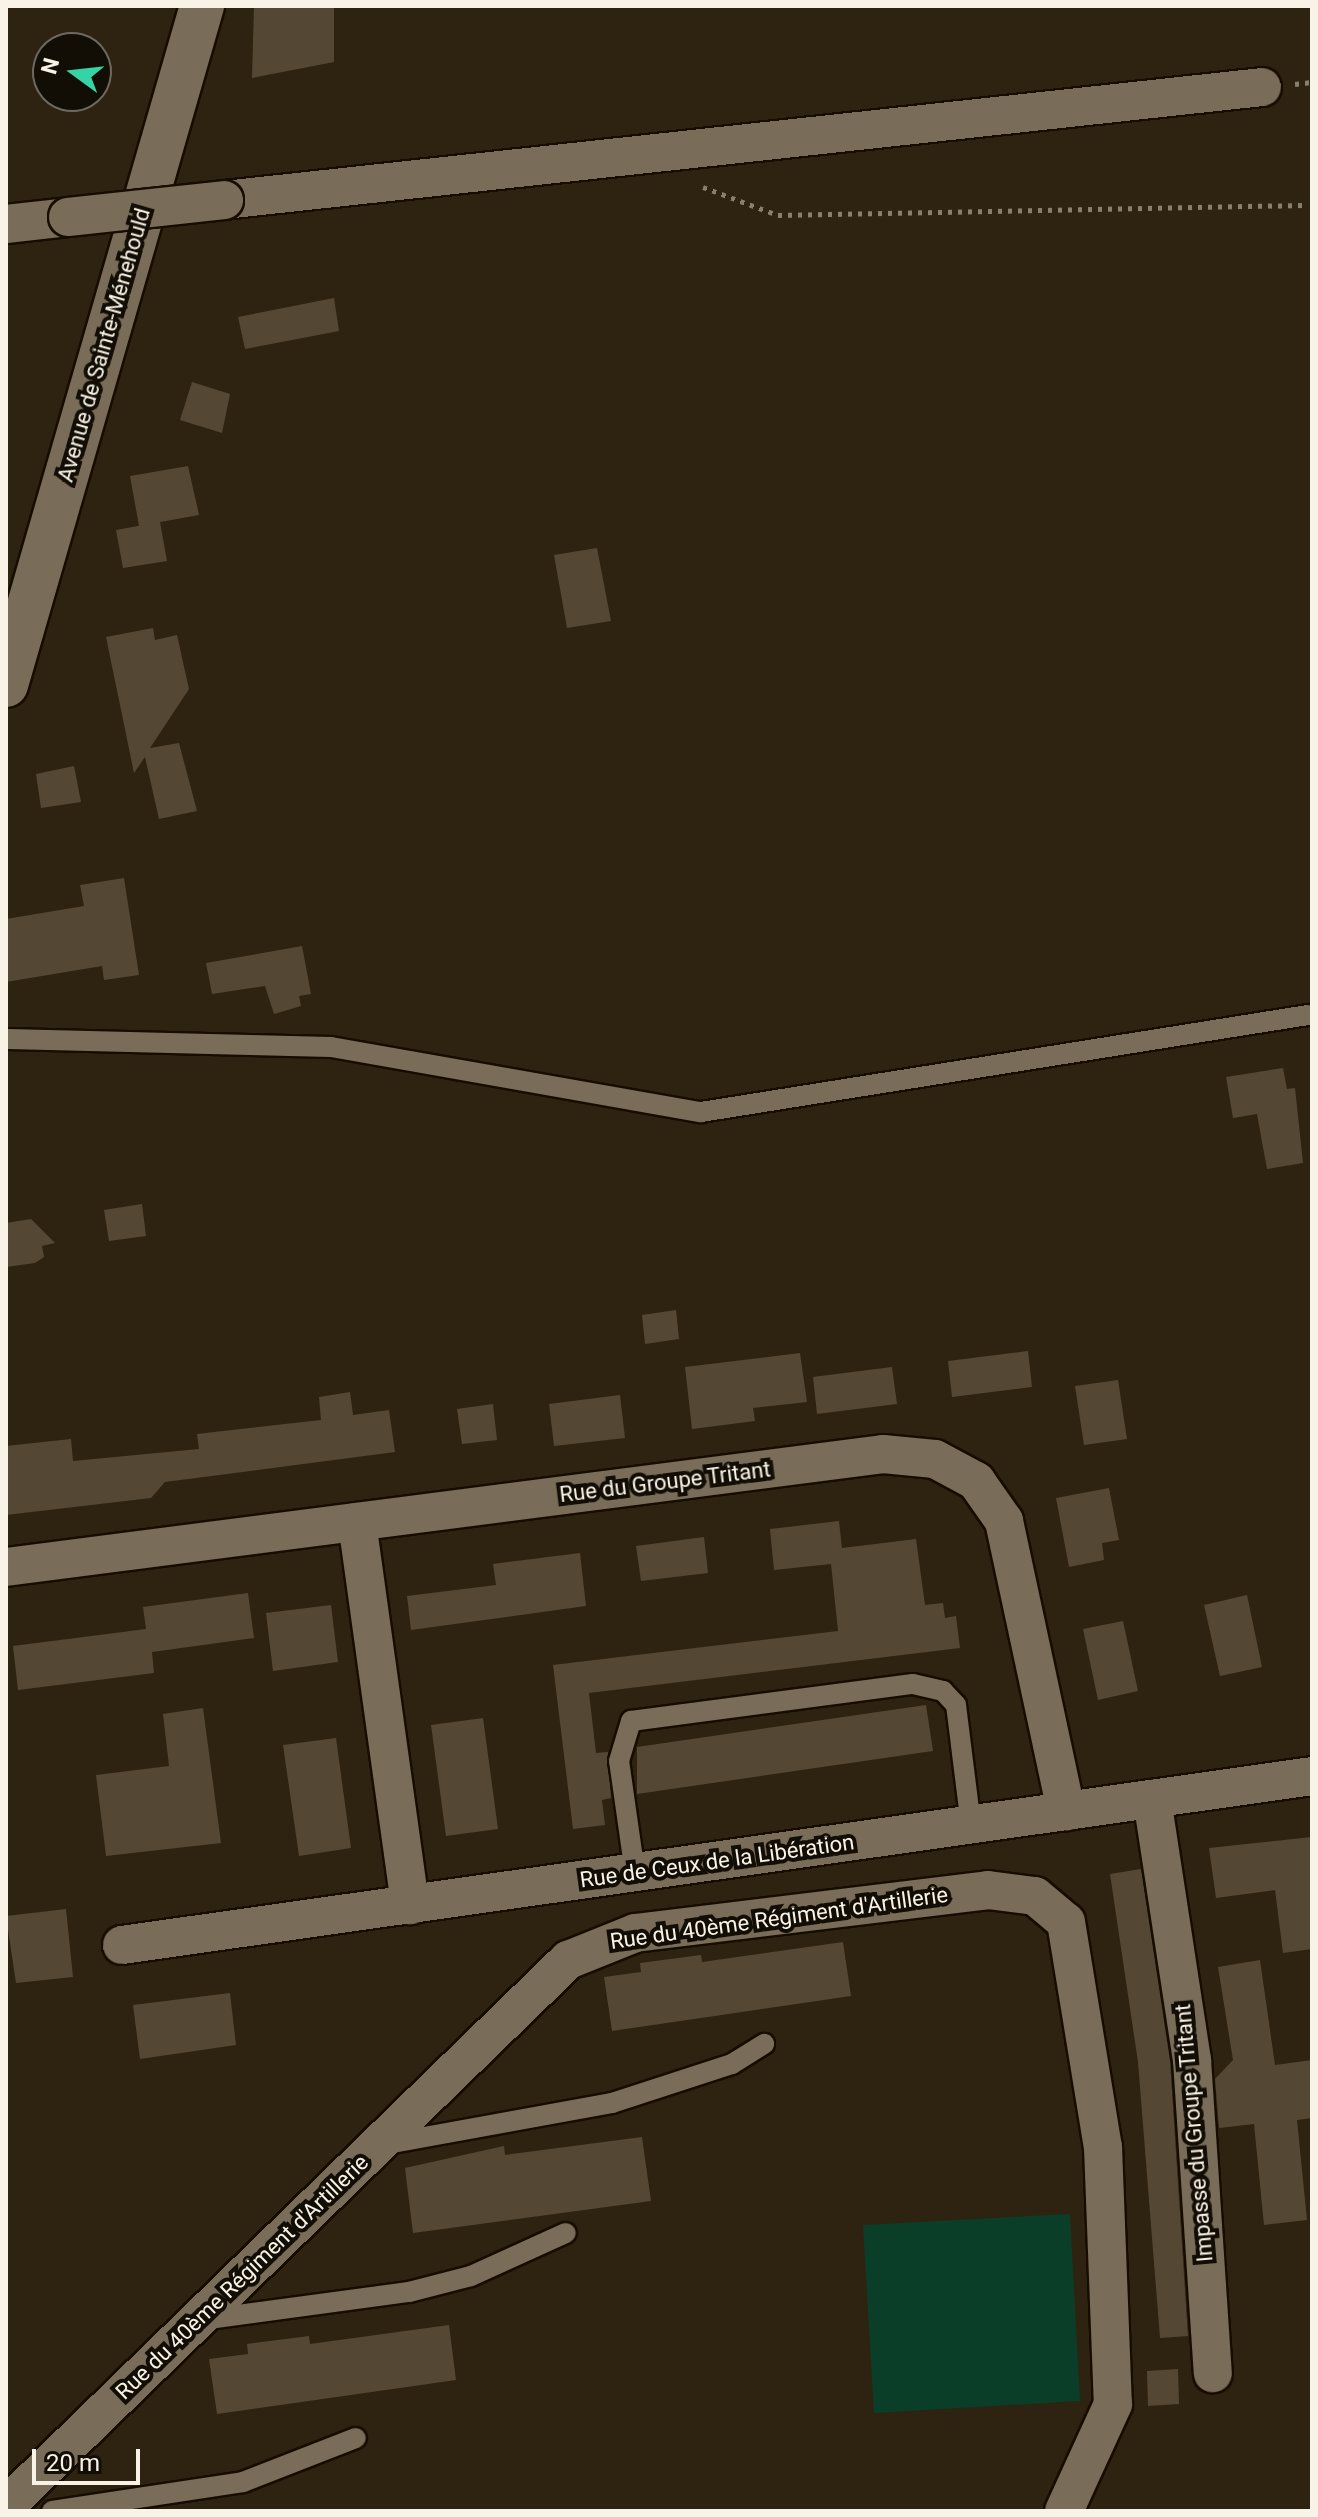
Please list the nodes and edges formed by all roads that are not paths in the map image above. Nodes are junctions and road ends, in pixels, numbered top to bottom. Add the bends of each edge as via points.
1 (202, 6) edge
2 (1262, 87) dead end
3 (6, 224) edge
4 (9, 665) edge
5 (1308, 1015) dead end
6 (6, 1039) edge
7 (357, 1522) junction
8 (6, 1567) edge
9 (1312, 1776) edge
10 (1152, 1799) junction
11 (1066, 1811) junction
12 (971, 1825) junction
13 (635, 1873) junction
14 (410, 1905) junction
15 (122, 1945) dead end
16 (764, 2044) dead end
17 (379, 2145) junction
18 (566, 2233) dead end
19 (197, 2321) junction
20 (1213, 2373) dead end
21 (356, 2438) dead end
22 (6, 2506) edge
23 (52, 2511) edge
24 (1064, 2511) edge

1 - 4 main road, Avenue de Sainte-Ménehould
2 - 3 street, bridge
5 - 6 lane via 701,1112 331,1047
7 - 8 street, Rue du Groupe Tritant
7 - 11 street, Rue du Groupe Tritant via 883,1454 957,1468 993,1500 1004,1521
7 - 14 street
9 - 10 street, Rue de Ceux de la Libération
10 - 11 street, Rue de Ceux de la Libération
10 - 20 street, Impasse du Groupe Tritant via 1192,2060
11 - 12 street, Rue de Ceux de la Libération
12 - 13 street, Rue de Ceux de la Libération
12 - 13 lane via 956,1705 943,1691 913,1684 631,1721 619,1761
13 - 14 street, Rue de Ceux de la Libération
14 - 15 street, Rue de Ceux de la Libération
16 - 17 lane via 695,2079 612,2103
17 - 19 street, Rue du 40ème Régiment d'Artillerie
17 - 24 street, Rue du 40ème Régiment d'Artillerie via 547,1977 615,1937 950,1893 1035,1896 1054,1906 1072,1939 1103,2147 1115,2364 1104,2438
18 - 19 lane via 471,2276 409,2292
19 - 22 street, Rue du 40ème Régiment d'Artillerie
21 - 23 lane via 243,2482

